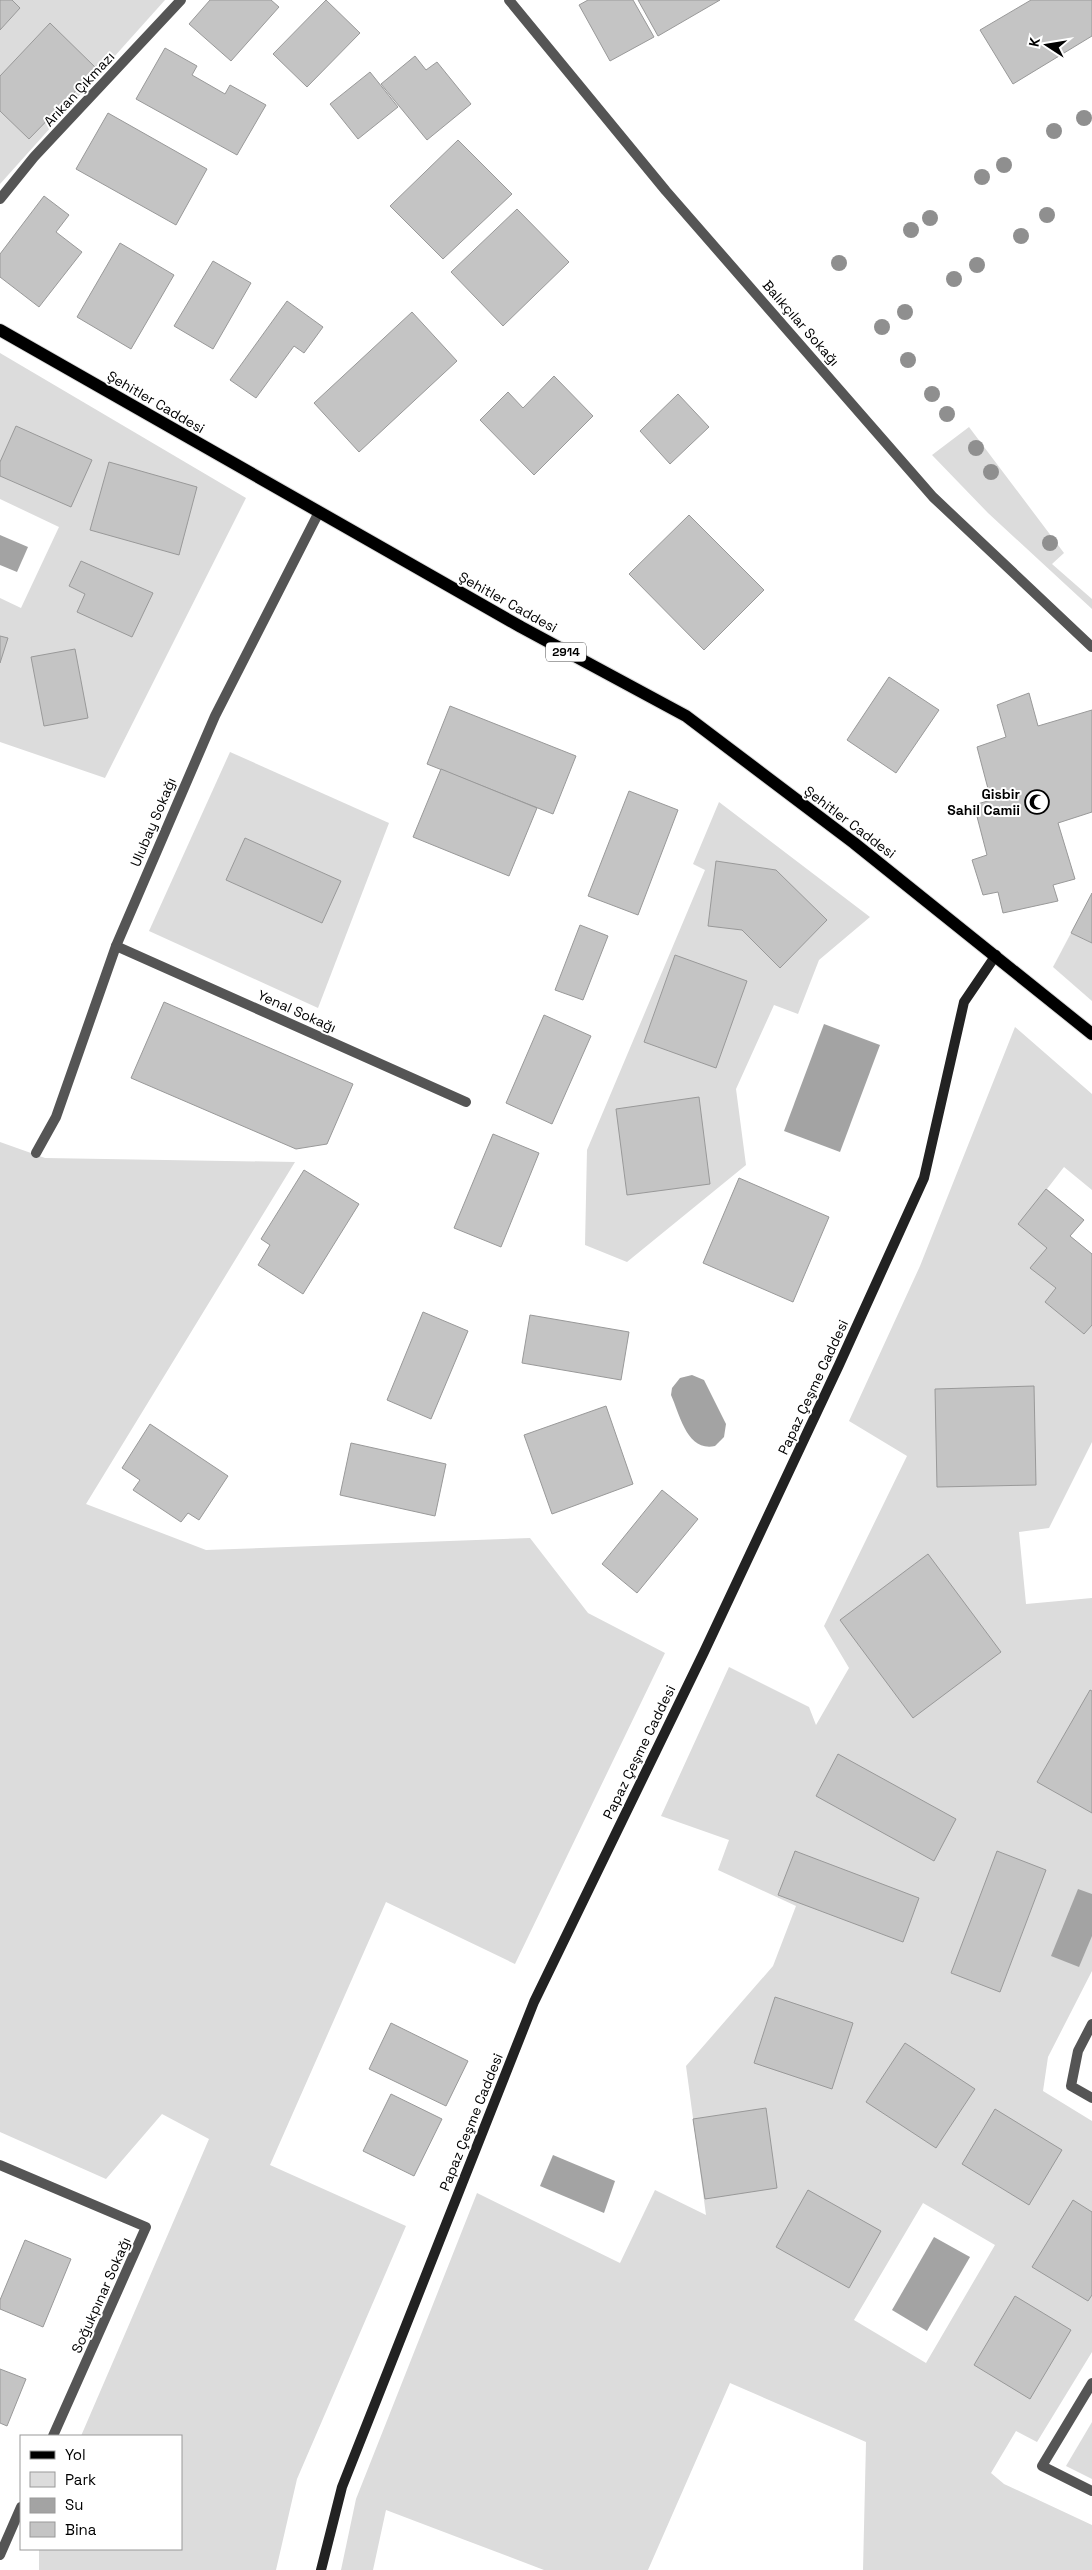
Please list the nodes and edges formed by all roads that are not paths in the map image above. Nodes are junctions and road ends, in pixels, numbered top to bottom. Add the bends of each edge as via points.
1 (181, 0) edge
2 (508, 0) edge
3 (0, 199) edge
4 (0, 330) edge
5 (319, 512) junction
6 (1092, 647) edge
7 (116, 946) junction
8 (996, 955) junction
9 (1092, 1034) edge
10 (466, 1102) dead end
11 (36, 1153) dead end
12 (1092, 2024) edge
13 (1092, 2098) edge
14 (0, 2164) edge
15 (1092, 2383) edge
16 (53, 2435) edge
17 (1092, 2491) edge
18 (20, 2509) edge
19 (0, 2555) edge
20 (321, 2570) edge

1 - 3 street, Arıkan Çıkmazı via 34,157
2 - 6 street, Balıkçılar Sokağı via 666,191 933,497
4 - 5 main road, Şehitler Caddesi / 2914
5 - 7 street, Ulubay Sokağı via 215,716
5 - 8 main road, Şehitler Caddesi / 2914 via 686,716
7 - 10 street, Yenal Sokağı
7 - 11 street, Ulubay Sokağı via 56,1117
8 - 9 main road, Şehitler Caddesi / 2914
8 - 20 street, Papaz Çeşme Caddesi via 964,1002 924,1178 716,1625 534,2002 342,2486
12 - 13 street via 1078,2051 1071,2086
14 - 16 street, Soğukpınar Sokağı via 146,2228
15 - 17 street via 1042,2466
18 - 19 street

